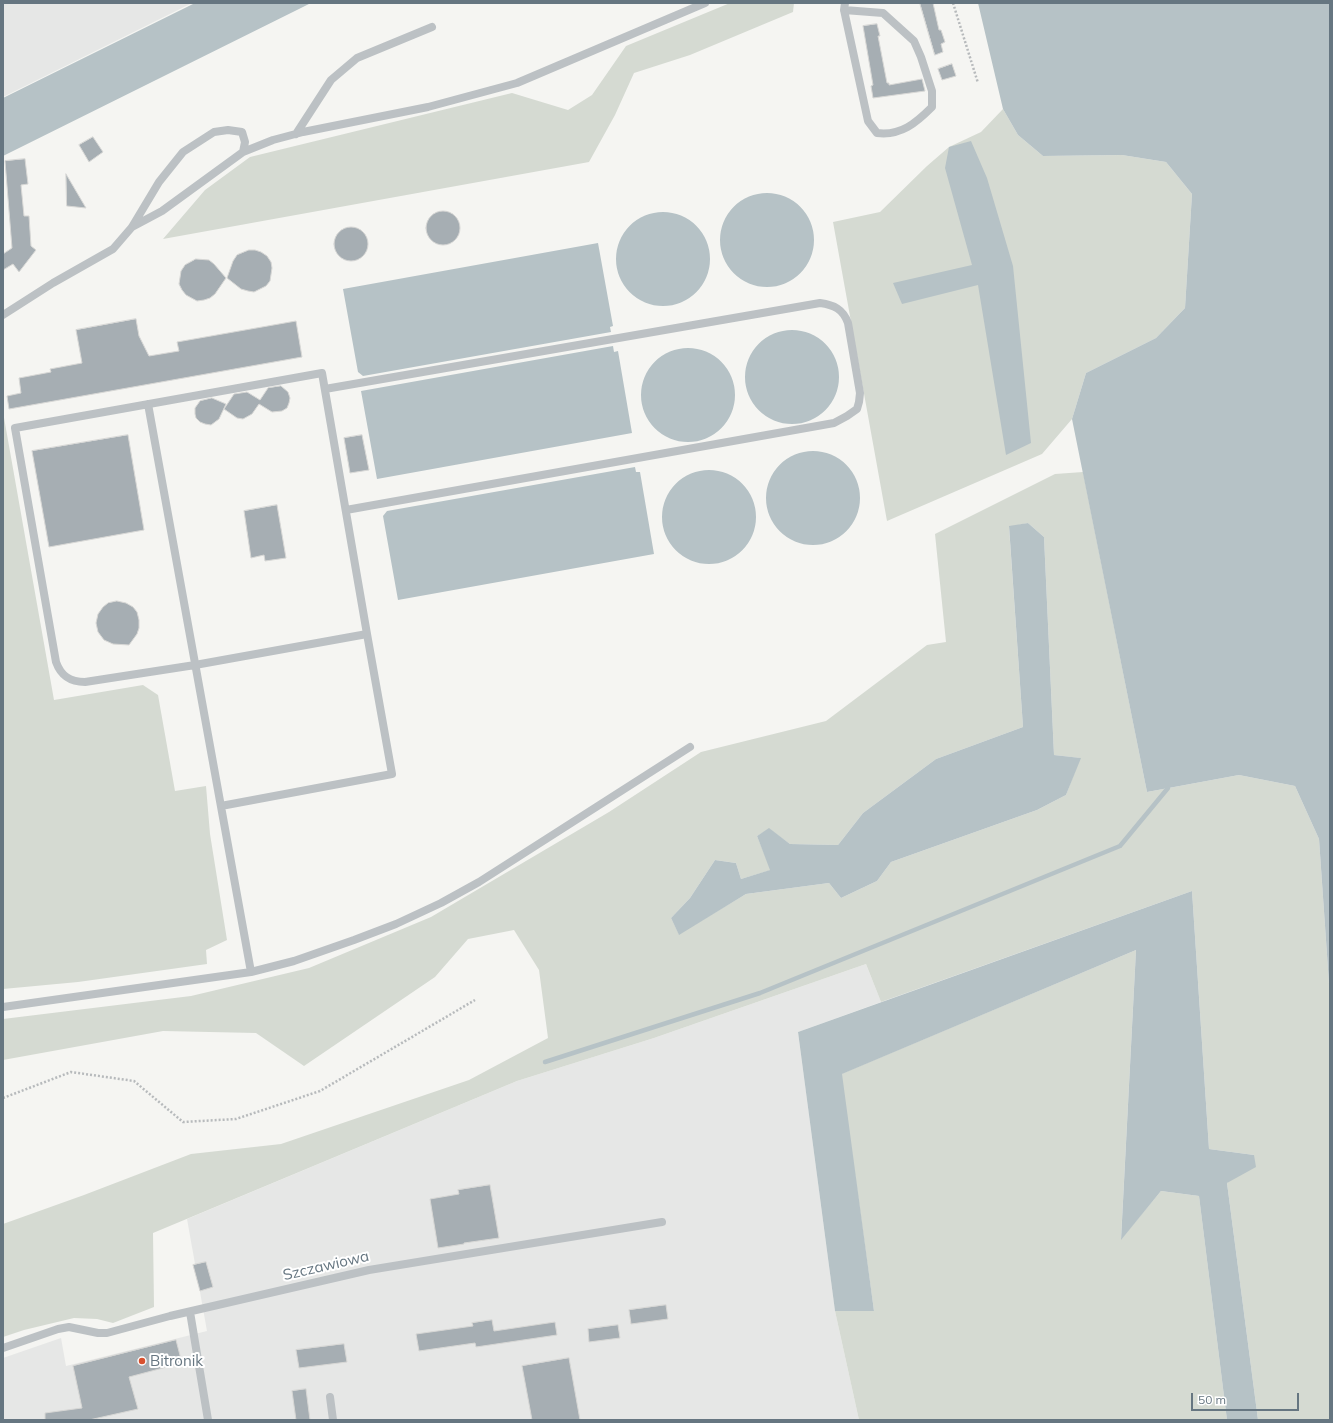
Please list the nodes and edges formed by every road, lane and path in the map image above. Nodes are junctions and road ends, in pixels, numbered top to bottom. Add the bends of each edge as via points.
1 (705, 3) edge
2 (953, 3) edge
3 (845, 7) edge
4 (432, 27) dead end
5 (978, 83) dead end
6 (296, 134) junction
7 (243, 152) junction
8 (132, 228) junction
9 (3, 315) edge
10 (325, 389) junction
11 (148, 404) junction
12 (346, 510) junction
13 (367, 634) junction
14 (195, 665) junction
15 (690, 747) dead end
16 (221, 806) junction
17 (251, 972) junction
18 (475, 1000) dead end
19 (3, 1007) edge
20 (3, 1098) edge
21 (662, 1222) dead end
22 (190, 1312) junction
23 (3, 1348) edge
24 (330, 1397) dead end
25 (208, 1420) edge
26 (333, 1420) edge

1 - 6 lane via 517,83 428,107
2 - 5 path
3 - 3 lane via 868,121 877,133 901,131 918,121 932,107 932,91 914,41 883,13
4 - 6 lane via 357,58 331,80
6 - 7 lane
7 - 8 lane via 162,211
7 - 8 lane via 245,142 242,132 228,130 214,132 183,152 159,182
8 - 9 lane via 113,249
10 - 11 lane via 322,373
10 - 12 lane
10 - 12 lane via 820,303 831,305 846,317 859,385 857,409 834,423
11 - 14 lane
11 - 14 lane via 15,428 56,662 62,674 78,682
12 - 13 lane
13 - 14 lane
13 - 16 lane via 392,774
14 - 16 lane
15 - 17 lane via 479,882 441,903 396,924 321,952
16 - 17 lane
17 - 19 lane
18 - 20 path via 320,1091 236,1119 182,1122 134,1081 71,1072
21 - 22 lane, Szczawiowa via 369,1270
22 - 23 lane, Szczawiowa via 107,1333 93,1333 69,1327 58,1328
22 - 25 lane
24 - 26 lane

